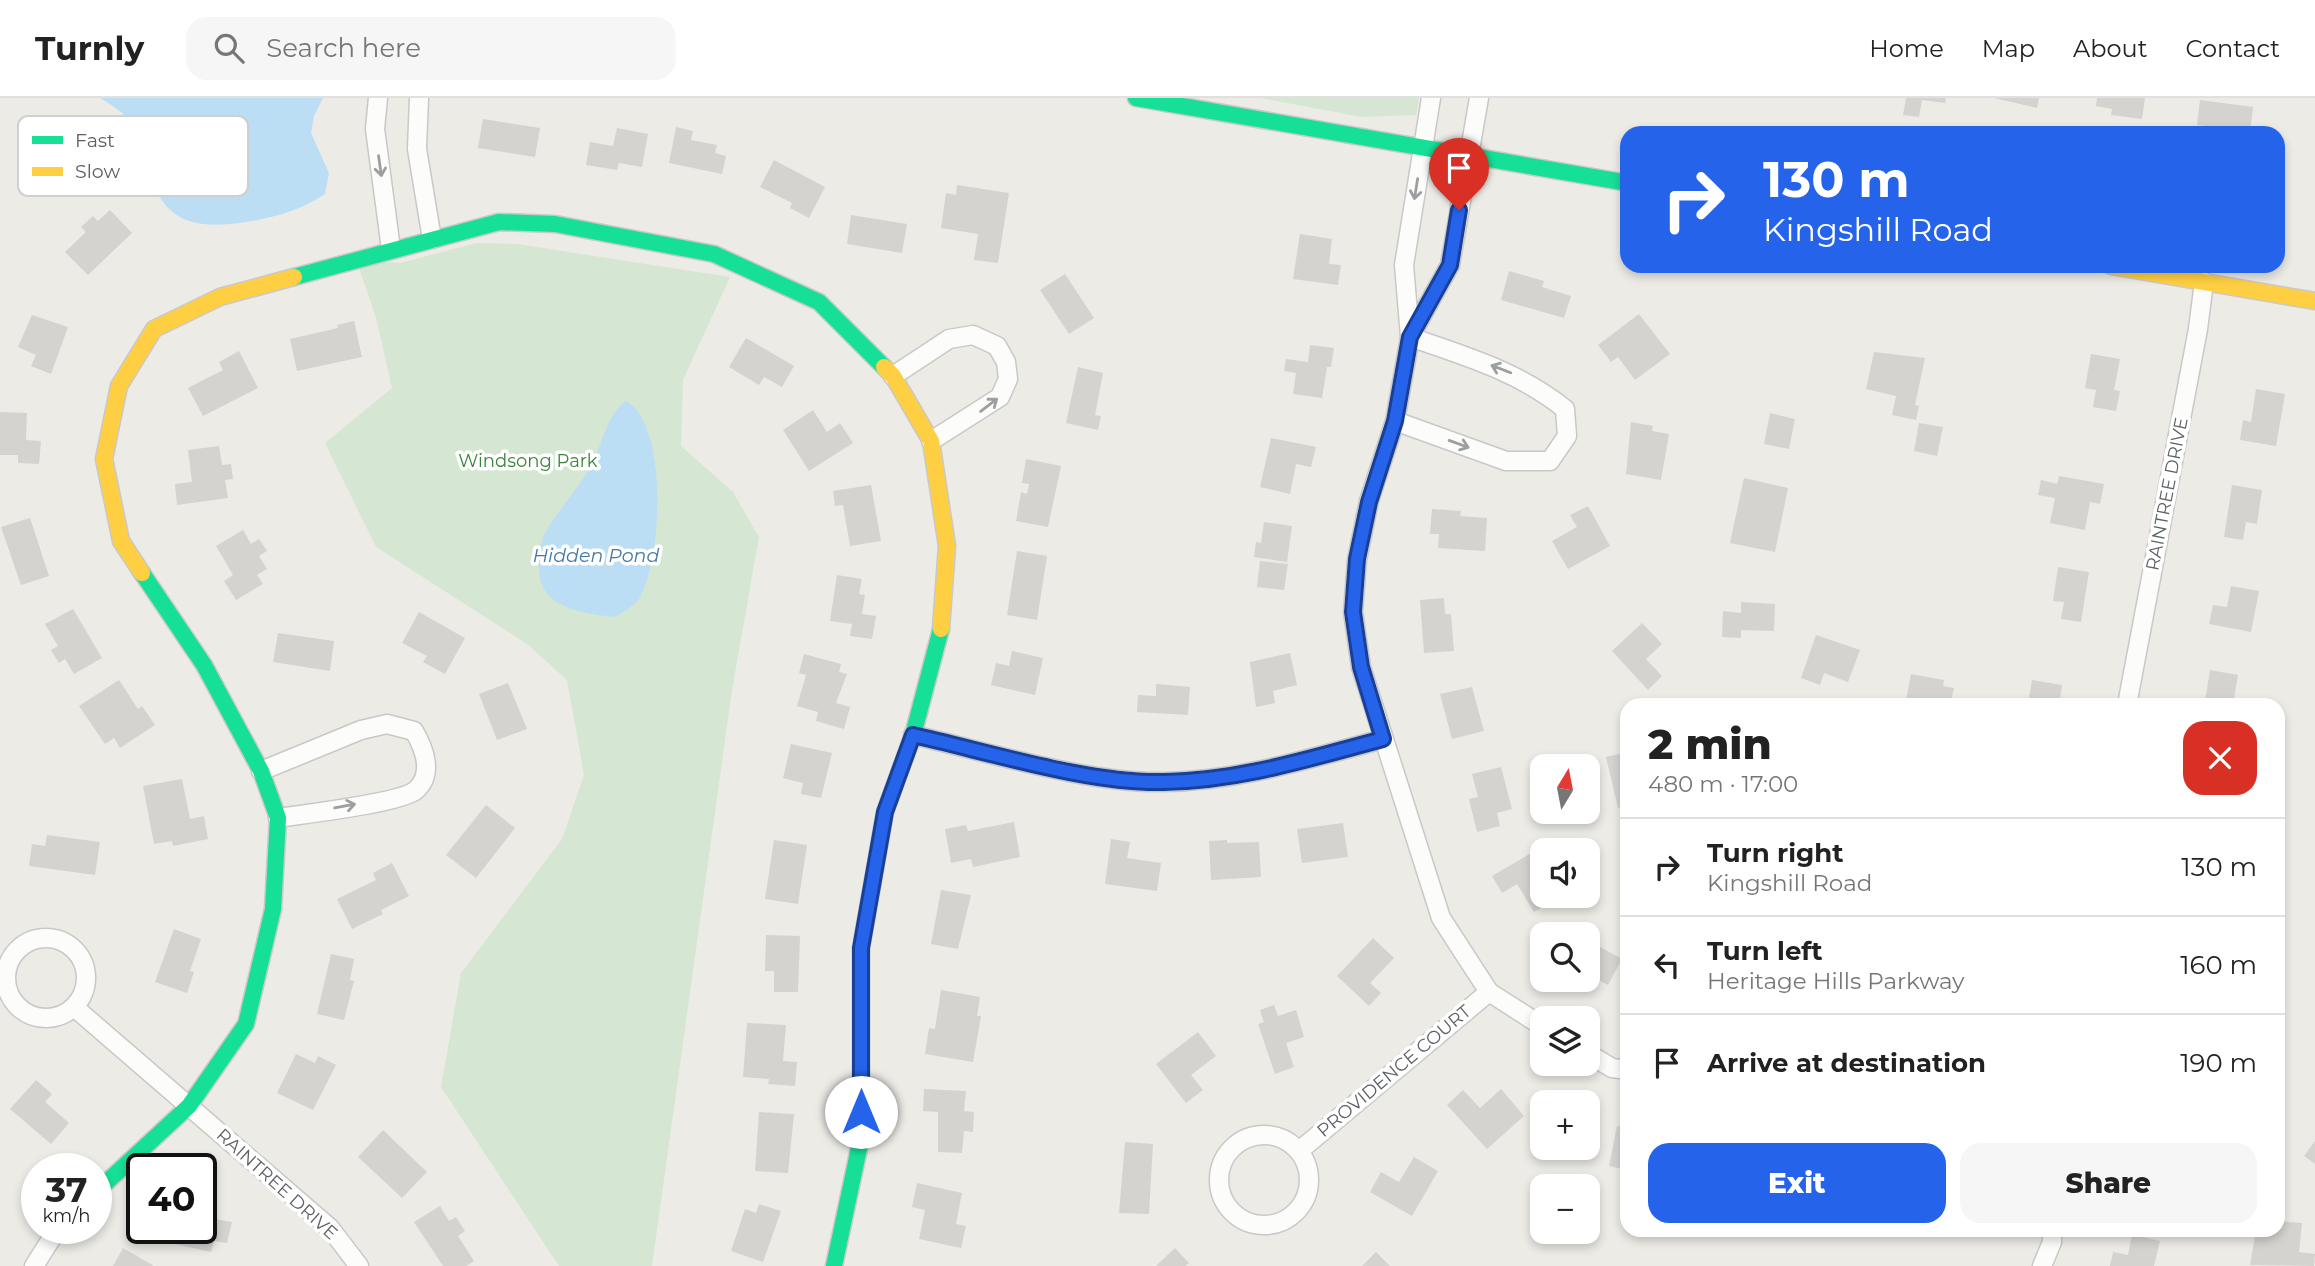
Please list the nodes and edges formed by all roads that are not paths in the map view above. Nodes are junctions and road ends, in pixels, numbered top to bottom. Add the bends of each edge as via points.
1 (379, 98) edge
2 (419, 98) edge
3 (1136, 98) edge
4 (1431, 98) edge
5 (1479, 98) edge
6 (1421, 148) junction
7 (1468, 156) junction
8 (1620, 182) edge
9 (432, 239) junction
10 (391, 249) junction
11 (2152, 273) edge
12 (2204, 282) junction
13 (2315, 301) edge
14 (1410, 337) junction
15 (892, 376) junction
16 (1395, 421) junction
17 (932, 441) junction
18 (2128, 698) edge
19 (913, 735) junction
20 (1383, 739) junction
21 (261, 771) junction
22 (278, 818) junction
23 (1489, 992) junction
24 (74, 1007) junction
25 (1530, 1018) edge
26 (1600, 1061) edge
27 (1620, 1069) edge
28 (190, 1106) junction
29 (1299, 1151) junction
30 (112, 1177) edge
31 (2052, 1237) edge
32 (48, 1244) edge
33 (34, 1266) edge
34 (359, 1266) edge
35 (834, 1266) edge
36 (2042, 1266) edge

1 -> 10 street via 374,129
2 - 9 street via 417,149
3 - 6 street
4 - 6 street
5 - 7 street
6 - 7 street
6 -> 14 street via 1404,265
7 - 8 street
7 - 14 street via 1450,265
9 - 10 street
9 - 15 street via 499,222 555,224 714,254 819,302
10 - 21 street via 220,297 154,329 119,386 104,458 121,541 204,665
11 - 12 street
12 - 13 street
12 - 18 street, RAINTREE DRIVE
14 - 16 street
16 -> 14 street via 1506,461 1550,461 1567,436 1565,409 1541,390 1509,372
15 - 17 street
17 -> 15 street via 1000,397 1007,379 1006,362 997,346 973,335 949,339
16 - 20 street via 1369,502 1353,612 1361,667
17 - 19 street via 947,546 940,642
19 - 20 street via 1085,774 1163,783 1247,775
19 - 35 street via 885,812 861,948 861,1139
20 - 23 street via 1441,918
21 - 22 street
22 -> 21 street via 395,799 416,790 425,773 425,750 414,731 387,724
22 - 28 street via 273,909 246,1024
23 - 25 street
23 - 29 street, PROVIDENCE COURT
24 - 24 street via 86,985 75,950 54,938 41,938 19,949 6,973 13,1000 35,1016 62,1014
24 - 28 street, RAINTREE DRIVE
26 - 27 street
28 - 30 street
28 - 34 street, RAINTREE DRIVE via 330,1228
29 - 29 street via 1273,1136 1243,1140 1230,1150 1222,1163 1220,1186 1228,1208 1252,1224 1274,1224 1293,1216 1306,1198 1310,1177
31 - 36 street
32 - 33 street

